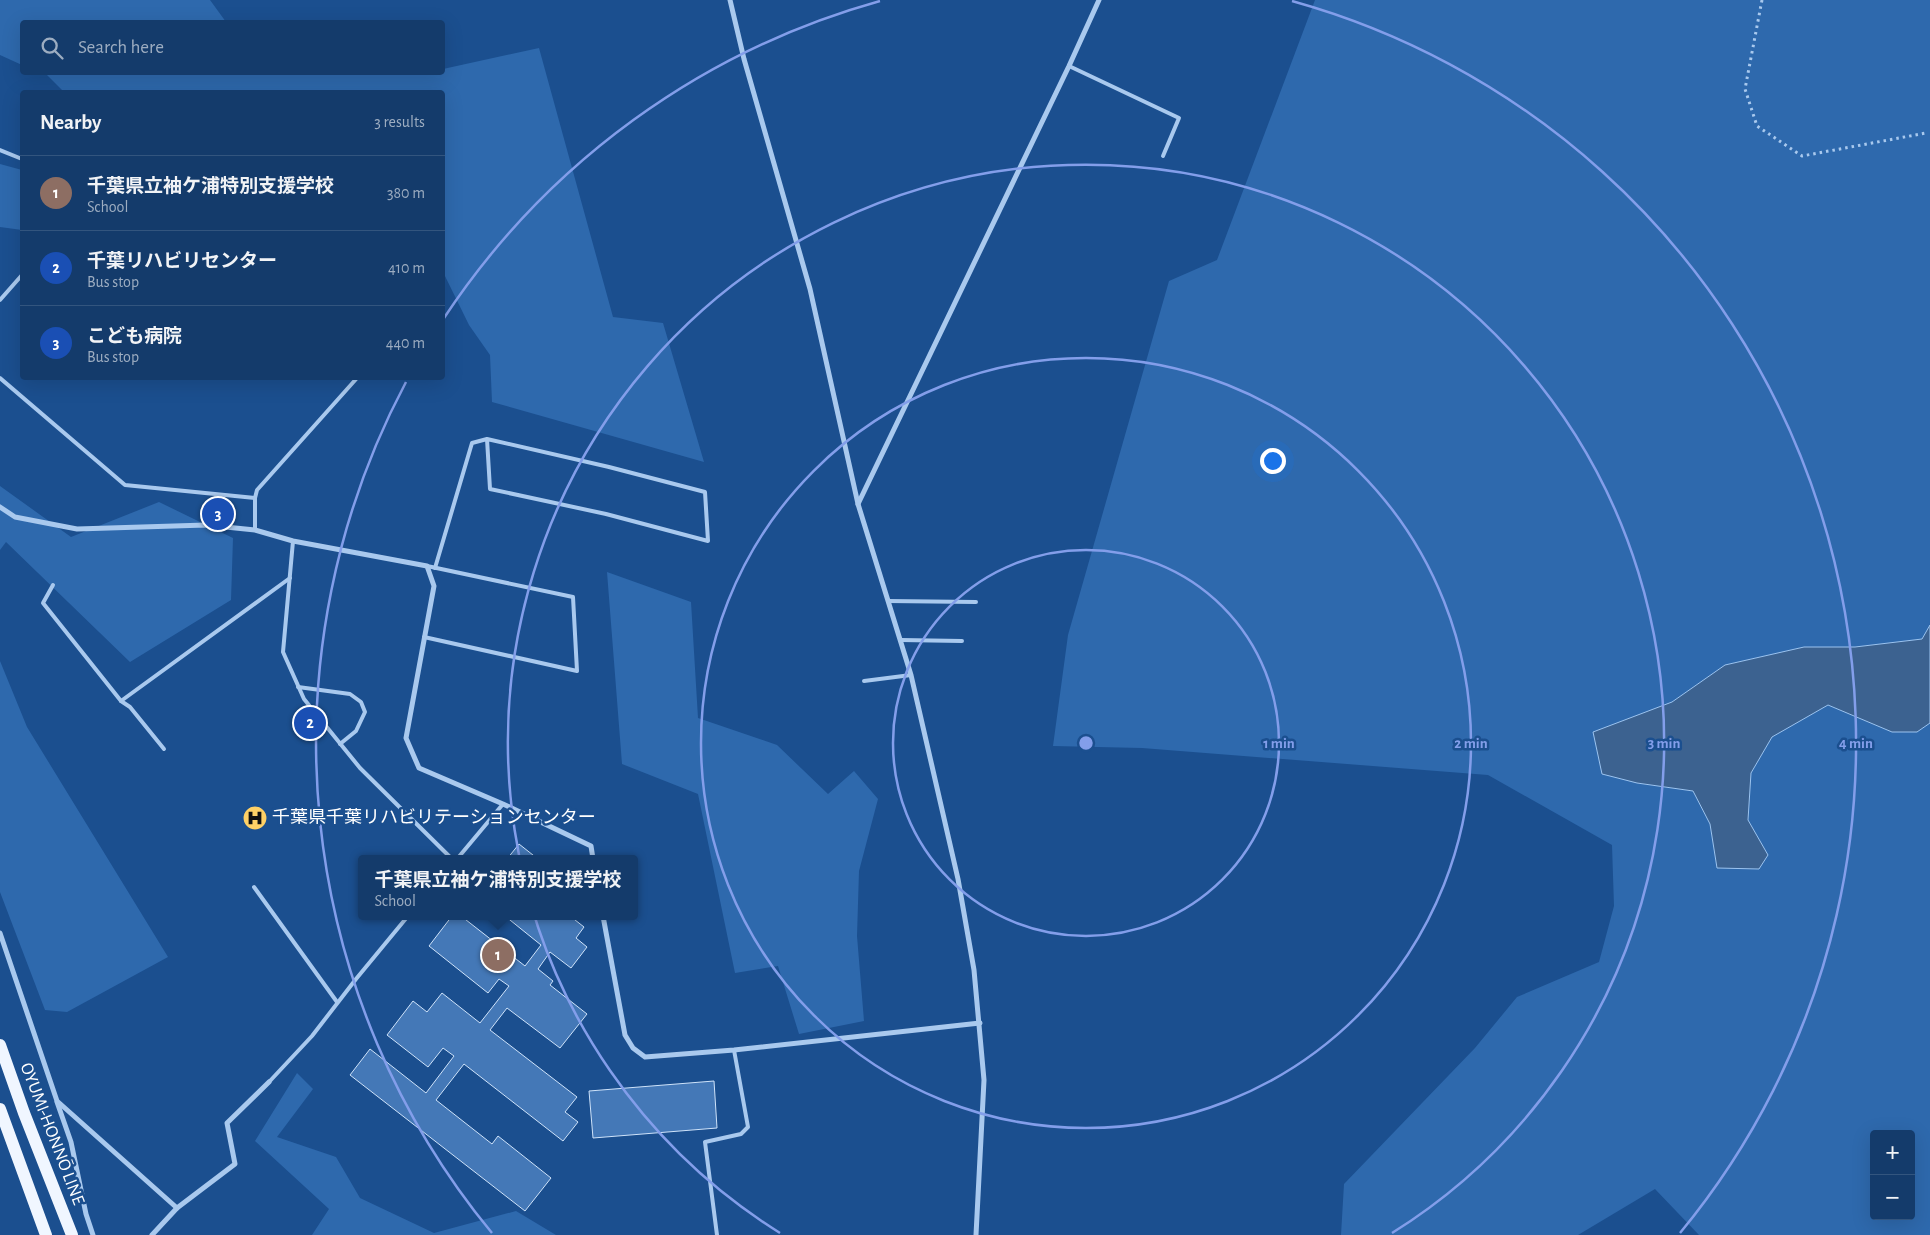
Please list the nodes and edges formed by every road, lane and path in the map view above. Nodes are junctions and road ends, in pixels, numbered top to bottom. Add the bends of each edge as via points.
1 (730, 0) edge
2 (1099, 0) edge
3 (1762, 0) edge
4 (1069, 66) junction
5 (1926, 133) dead end
6 (0, 150) edge
7 (1163, 156) dead end
8 (20, 158) edge
9 (20, 276) edge
10 (0, 300) edge
11 (0, 378) edge
12 (355, 380) edge
13 (487, 439) junction
14 (255, 498) junction
15 (858, 504) junction
16 (0, 507) edge
17 (255, 530) junction
18 (293, 541) junction
19 (427, 566) junction
20 (435, 568) junction
21 (290, 578) junction
22 (53, 585) dead end
23 (888, 601) junction
24 (976, 602) dead end
25 (424, 637) junction
26 (901, 640) junction
27 (962, 641) dead end
28 (911, 675) junction
29 (864, 681) dead end
30 (298, 687) junction
31 (121, 701) junction
32 (340, 744) junction
33 (164, 749) dead end
34 (503, 804) junction
35 (448, 855) edge
36 (460, 855) edge
37 (592, 855) edge
38 (254, 887) dead end
39 (405, 920) edge
40 (605, 920) edge
41 (0, 933) edge
42 (337, 1002) junction
43 (980, 1023) junction
44 (0, 1045) edge
45 (734, 1050) junction
46 (269, 1082) joint
47 (57, 1101) junction
48 (0, 1109) edge
49 (177, 1208) junction
50 (46, 1235) edge
51 (72, 1235) edge
52 (93, 1235) edge
53 (152, 1235) edge
54 (717, 1235) edge
55 (976, 1235) edge

1 - 15 street via 810,289
2 - 4 street
3 - 5 path via 1745,89 1757,126 1802,156
4 - 7 lane via 1179,118
4 - 15 street
6 - 8 lane
9 - 10 lane
11 - 14 lane via 125,485
12 - 14 lane via 257,490
13 - 13 lane via 706,492 708,541 606,514 490,489
13 - 20 lane via 472,443
14 - 17 lane
15 - 23 street
16 - 17 street via 16,518 76,529 206,525
17 - 18 street
18 - 19 street
18 - 21 lane
19 - 20 lane
19 - 25 street via 434,586
20 - 25 lane via 572,596 577,671
21 - 30 lane via 283,652
21 - 31 lane
22 - 31 lane via 43,603
23 - 24 lane
23 - 26 street
25 - 34 street via 406,738 418,768
26 - 27 lane
26 - 28 street
28 - 29 lane
28 - 43 street via 958,879
30 - 32 lane
30 - 32 lane via 350,694 361,702 365,712 356,730
31 - 33 lane via 130,707
32 - 35 lane
34 - 36 lane
34 - 37 street via 591,846
38 - 42 lane
39 - 42 lane
40 - 45 street via 625,1035 633,1048 645,1057
41 - 47 street
42 - 46 lane via 312,1036
43 - 45 street
43 - 55 street via 984,1080
44 - 51 main road, OYUMI-HONNŌ LINE
45 - 54 lane via 748,1127 742,1134 705,1142
46 - 49 street via 227,1123 235,1164
47 - 49 street
47 - 52 street via 71,1142
48 - 50 main road
49 - 53 street

